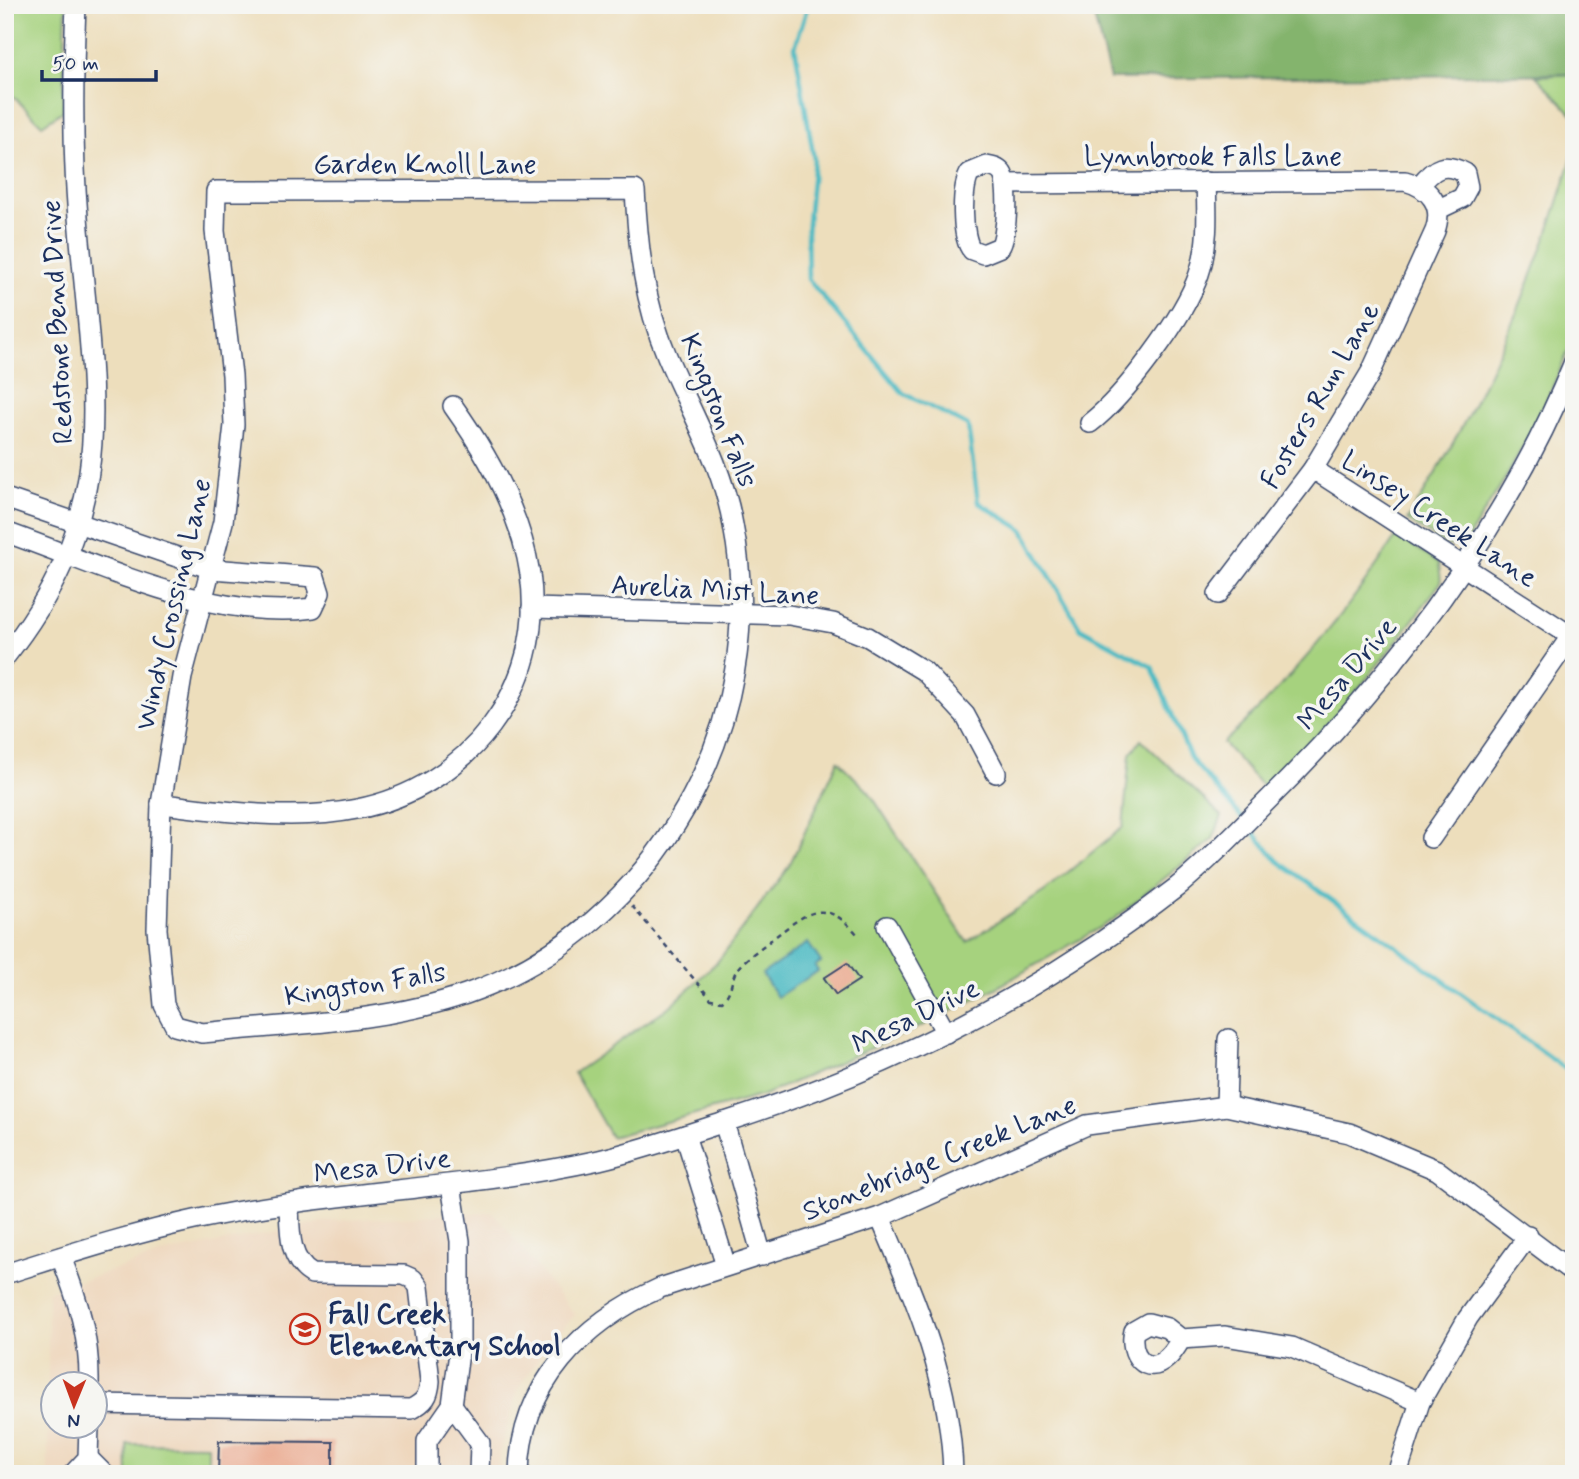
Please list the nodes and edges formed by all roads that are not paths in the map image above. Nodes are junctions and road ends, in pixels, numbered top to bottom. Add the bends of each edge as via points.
1 (76, 5) edge
2 (1206, 182) junction
3 (1006, 184) dead end
4 (635, 190) joint
5 (216, 191) joint
6 (1430, 197) junction
7 (1574, 362) edge
8 (453, 407) dead end
9 (1090, 423) dead end
10 (1313, 470) junction
11 (5, 498) edge
12 (79, 524) junction
13 (5, 532) edge
14 (68, 554) junction
15 (1463, 568) junction
16 (212, 569) junction
17 (1218, 594) dead end
18 (204, 600) junction
19 (532, 608) junction
20 (740, 615) junction
21 (1572, 634) edge
22 (5, 657) edge
23 (996, 773) dead end
24 (161, 804) junction
25 (1432, 838) dead end
26 (887, 926) dead end
27 (175, 1026) joint
28 (946, 1033) junction
29 (1228, 1039) dead end
30 (1226, 1106) junction
31 (724, 1122) junction
32 (685, 1135) junction
33 (451, 1185) junction
34 (289, 1205) junction
35 (880, 1217) junction
36 (1528, 1236) junction
37 (762, 1256) junction
38 (61, 1257) junction
39 (726, 1266) junction
40 (1574, 1273) edge
41 (5, 1275) edge
42 (1181, 1339) dead end
43 (89, 1370) edge
44 (1420, 1402) junction
45 (108, 1404) edge
46 (452, 1405) junction
47 (89, 1440) edge
48 (88, 1458) junction
49 (73, 1474) edge
50 (104, 1474) edge
51 (427, 1474) edge
52 (479, 1474) edge
53 (519, 1474) edge
54 (953, 1474) edge
55 (1397, 1474) edge

1 - 12 street, Redstone Bend Drive via 75,171 95,419
2 - 3 street, Lynnbrook Falls Lane
2 - 6 street, Lynnbrook Falls Lane via 1405,181
2 - 9 street via 1205,244 1192,291 1114,402
4 - 5 street, Garden Knoll Lane
4 - 20 street, Kingston Falls via 638,247 648,301 667,356 720,473 733,524
5 - 16 street, Windy Crossing Lane via 215,231 234,425 231,474
6 - 6 street via 1462,198 1468,187 1465,173 1450,165 1434,168
6 - 10 street, Fosters Run Lane via 1435,231 1393,330
7 - 15 street, Mesa Drive via 1541,434
8 - 19 street via 473,435 516,521 530,575
10 - 15 street, Linsey Creek Lane
10 - 17 street, Fosters Run Lane
11 - 12 street
12 - 14 street, Redstone Bend Drive
12 - 16 street
13 - 14 street
14 - 18 street
14 - 22 street, Redstone Bend Drive via 28,628
15 - 21 street, Linsey Creek Lane
15 - 28 street, Mesa Drive via 1387,673 1336,733 1178,886 1082,952
16 - 18 street, Windy Crossing Lane
16 - 18 street via 315,577 320,593 313,608 286,612
18 - 24 street, Windy Crossing Lane via 182,677
19 - 20 street, Aurelia Mist Lane
19 - 24 street via 522,670 506,707 480,743 443,775 404,795 356,809 298,814
20 - 23 street, Aurelia Mist Lane via 789,615 832,624 895,651 923,671 965,715
20 - 27 street, Kingston Falls via 735,668 715,747 678,822 622,895 541,958 467,993 422,1007 202,1033
21 - 25 street
24 - 27 street, Windy Crossing Lane via 157,929 164,1005
26 - 28 street
28 - 31 street, Mesa Drive via 803,1097
29 - 30 street
30 - 35 street, Stonebridge Creek Lane via 1087,1125
30 - 36 street, Stonebridge Creek Lane via 1349,1133 1437,1170
31 - 32 street, Mesa Drive
31 - 37 street
32 - 33 street, Mesa Drive via 602,1160
32 - 39 street
33 - 34 street, Mesa Drive
33 - 46 street via 462,1297
34 - 38 street, Mesa Drive via 200,1219
34 - 45 street via 295,1257 302,1268 312,1273 404,1275 419,1287 430,1381 429,1394 422,1403 411,1409
35 - 37 street, Stonebridge Creek Lane
35 - 54 street via 924,1320 942,1382
36 - 40 street, Stonebridge Creek Lane
36 - 44 street via 1468,1318
37 - 39 street, Stonebridge Creek Lane
38 - 41 street, Mesa Drive
38 - 43 street via 81,1309
39 - 53 street, Stonebridge Creek Lane via 630,1302 575,1342 537,1399
42 - 44 street via 1225,1336 1292,1347
44 - 55 street
46 - 51 street via 427,1441
46 - 52 street via 480,1443
47 - 48 street
48 - 49 street
48 - 50 street

